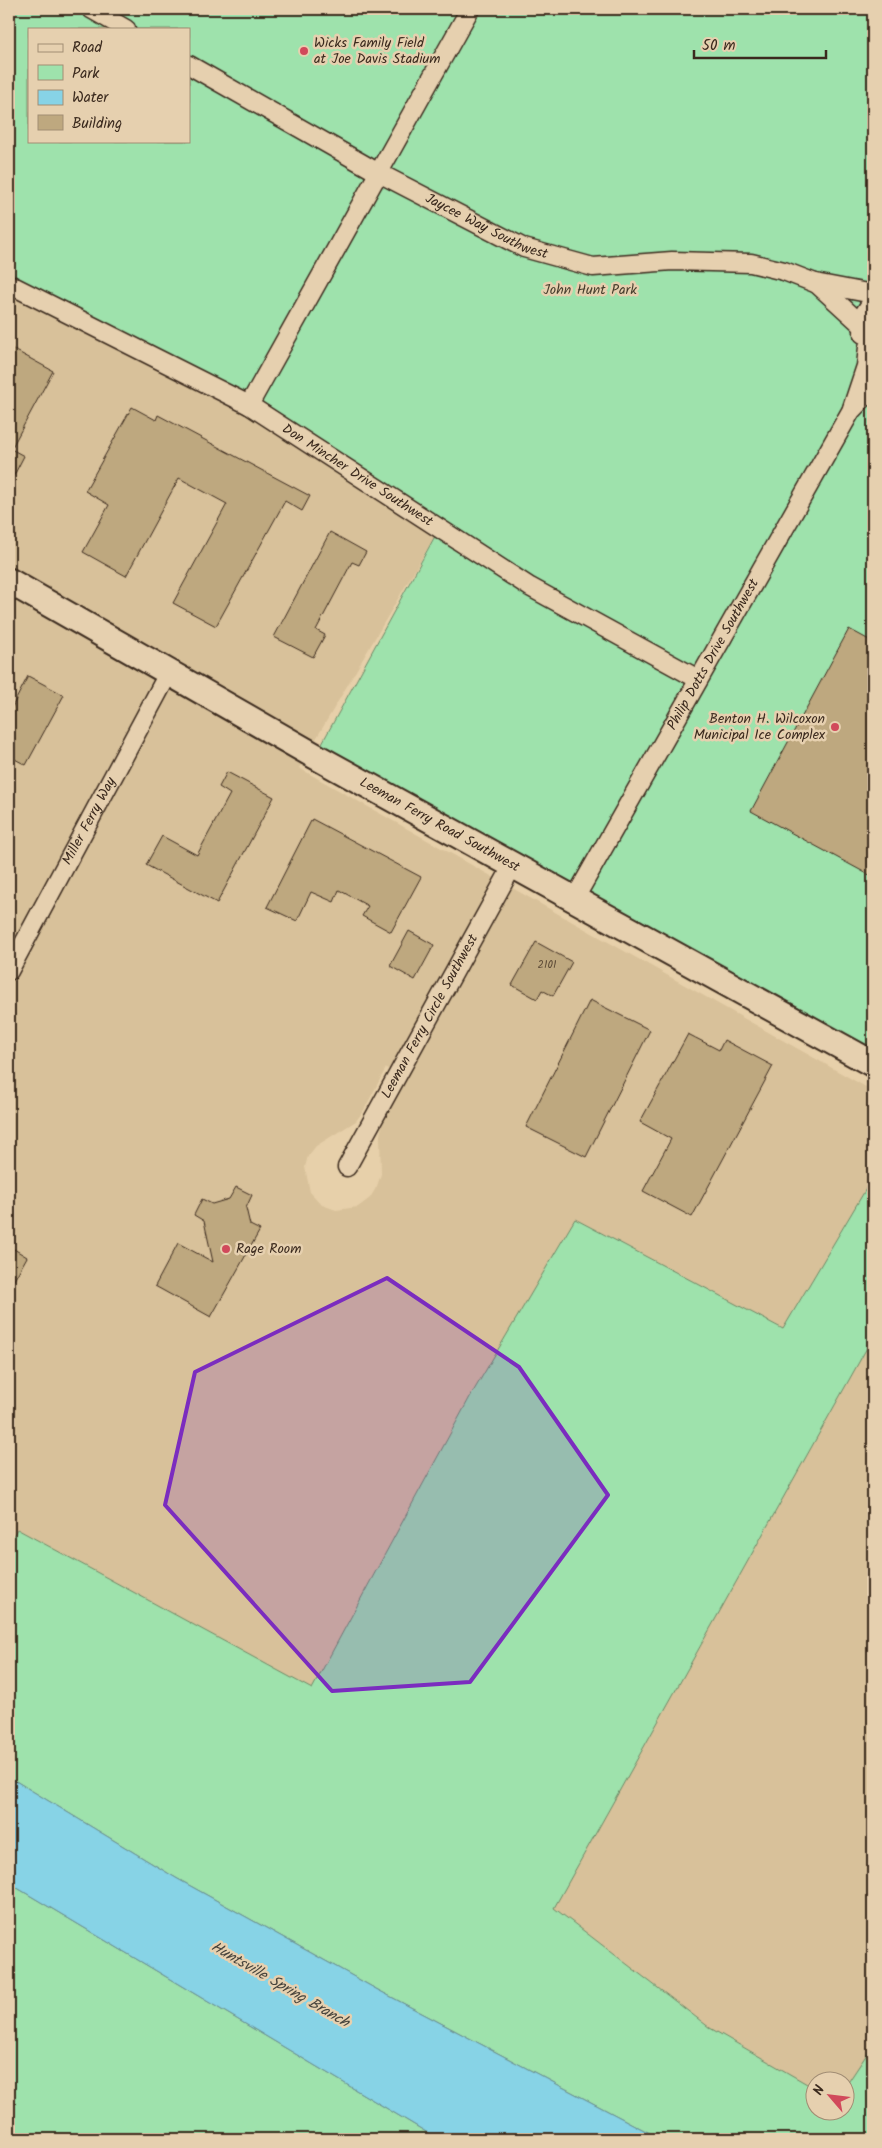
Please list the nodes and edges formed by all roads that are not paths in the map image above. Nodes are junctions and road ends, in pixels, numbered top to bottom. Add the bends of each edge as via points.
1 (91, 9) edge
2 (470, 9) edge
3 (124, 28) edge
4 (190, 66) edge
5 (377, 172) junction
6 (815, 283) junction
7 (9, 284) edge
8 (873, 294) edge
9 (873, 300) edge
10 (862, 325) junction
11 (871, 349) edge
12 (873, 388) edge
13 (249, 405) junction
14 (851, 411) junction
15 (9, 581) edge
16 (169, 672) junction
17 (698, 679) junction
18 (513, 865) junction
19 (575, 898) junction
20 (9, 971) edge
21 (873, 1064) edge
22 (347, 1167) dead end

1 - 3 street
2 - 5 street
4 - 5 street, Jaycee Way Southwest
5 - 6 street, Jaycee Way Southwest via 524,248 593,267 672,261 750,263
5 - 13 street
6 - 8 street, Jaycee Way Southwest
6 - 10 street, Jaycee Way Southwest
7 - 13 street, Don Mincher Drive Southwest
9 - 10 street via 864,314
10 - 11 street
11 - 14 street, Philip Dotts Drive Southwest
12 - 14 street, Philip Dotts Drive Southwest
13 - 17 street, Don Mincher Drive Southwest via 530,587
14 - 17 street, Philip Dotts Drive Southwest
15 - 16 street, Leeman Ferry Road Southwest
16 - 18 street, Leeman Ferry Road Southwest
16 - 20 street, Miller Ferry Way
17 - 19 street, Philip Dotts Drive Southwest
18 - 19 street, Leeman Ferry Road Southwest
18 - 22 street, Leeman Ferry Circle Southwest
19 - 21 street, Leeman Ferry Road Southwest

